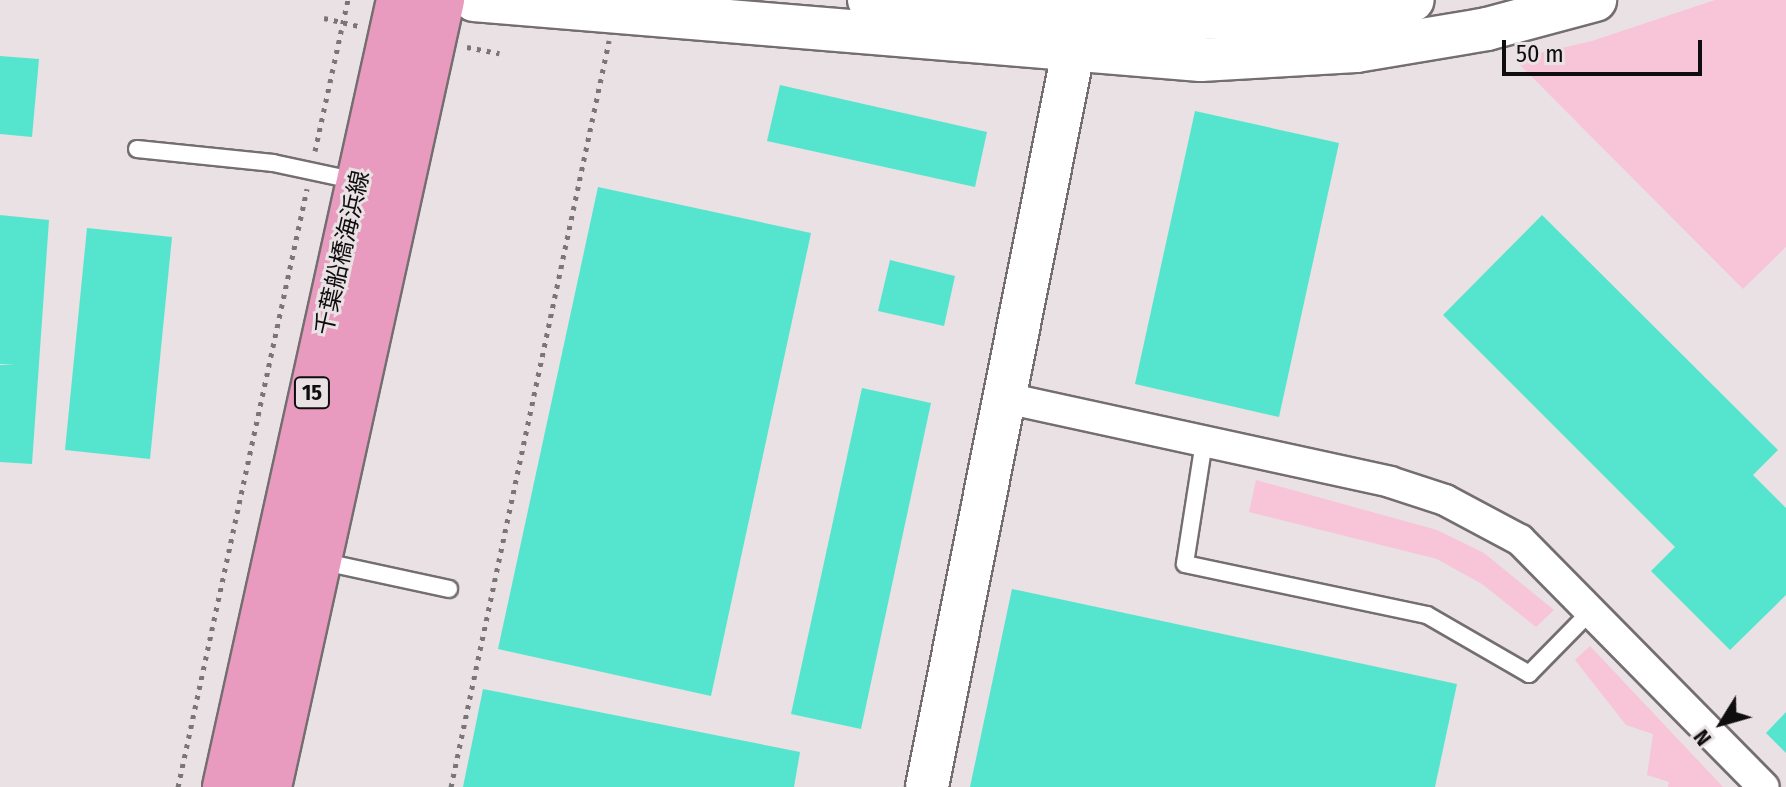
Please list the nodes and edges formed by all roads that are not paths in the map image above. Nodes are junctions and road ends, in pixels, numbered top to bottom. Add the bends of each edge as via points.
1 (399, 0) edge
2 (442, 0) edge
3 (474, 0) edge
4 (869, 0) edge
5 (1413, 0) edge
6 (1595, 0) edge
7 (1077, 34) junction
8 (137, 149) dead end
9 (359, 182) junction
10 (1006, 398) junction
11 (1204, 442) junction
12 (319, 560) junction
13 (449, 589) dead end
14 (1591, 611) junction
15 (225, 787) edge
16 (269, 787) edge
17 (927, 787) edge
18 (1764, 787) edge

1 - 9 main road, 千葉船橋海浜線 / 15
2 - 12 main road, 千葉船橋海浜線 / 15
3 - 7 street
4 - 7 street
5 - 7 street via 1356,13
6 - 7 street via 1487,29 1356,51 1201,60
7 - 10 street
8 - 9 lane via 273,163
9 - 15 main road, 千葉船橋海浜線 / 15
10 - 11 street
10 - 17 street
11 - 14 street via 1390,482 1445,500 1520,540
11 - 14 lane via 1185,564 1427,615 1529,674
12 - 13 lane
12 - 16 main road, 千葉船橋海浜線 / 15
14 - 18 street

